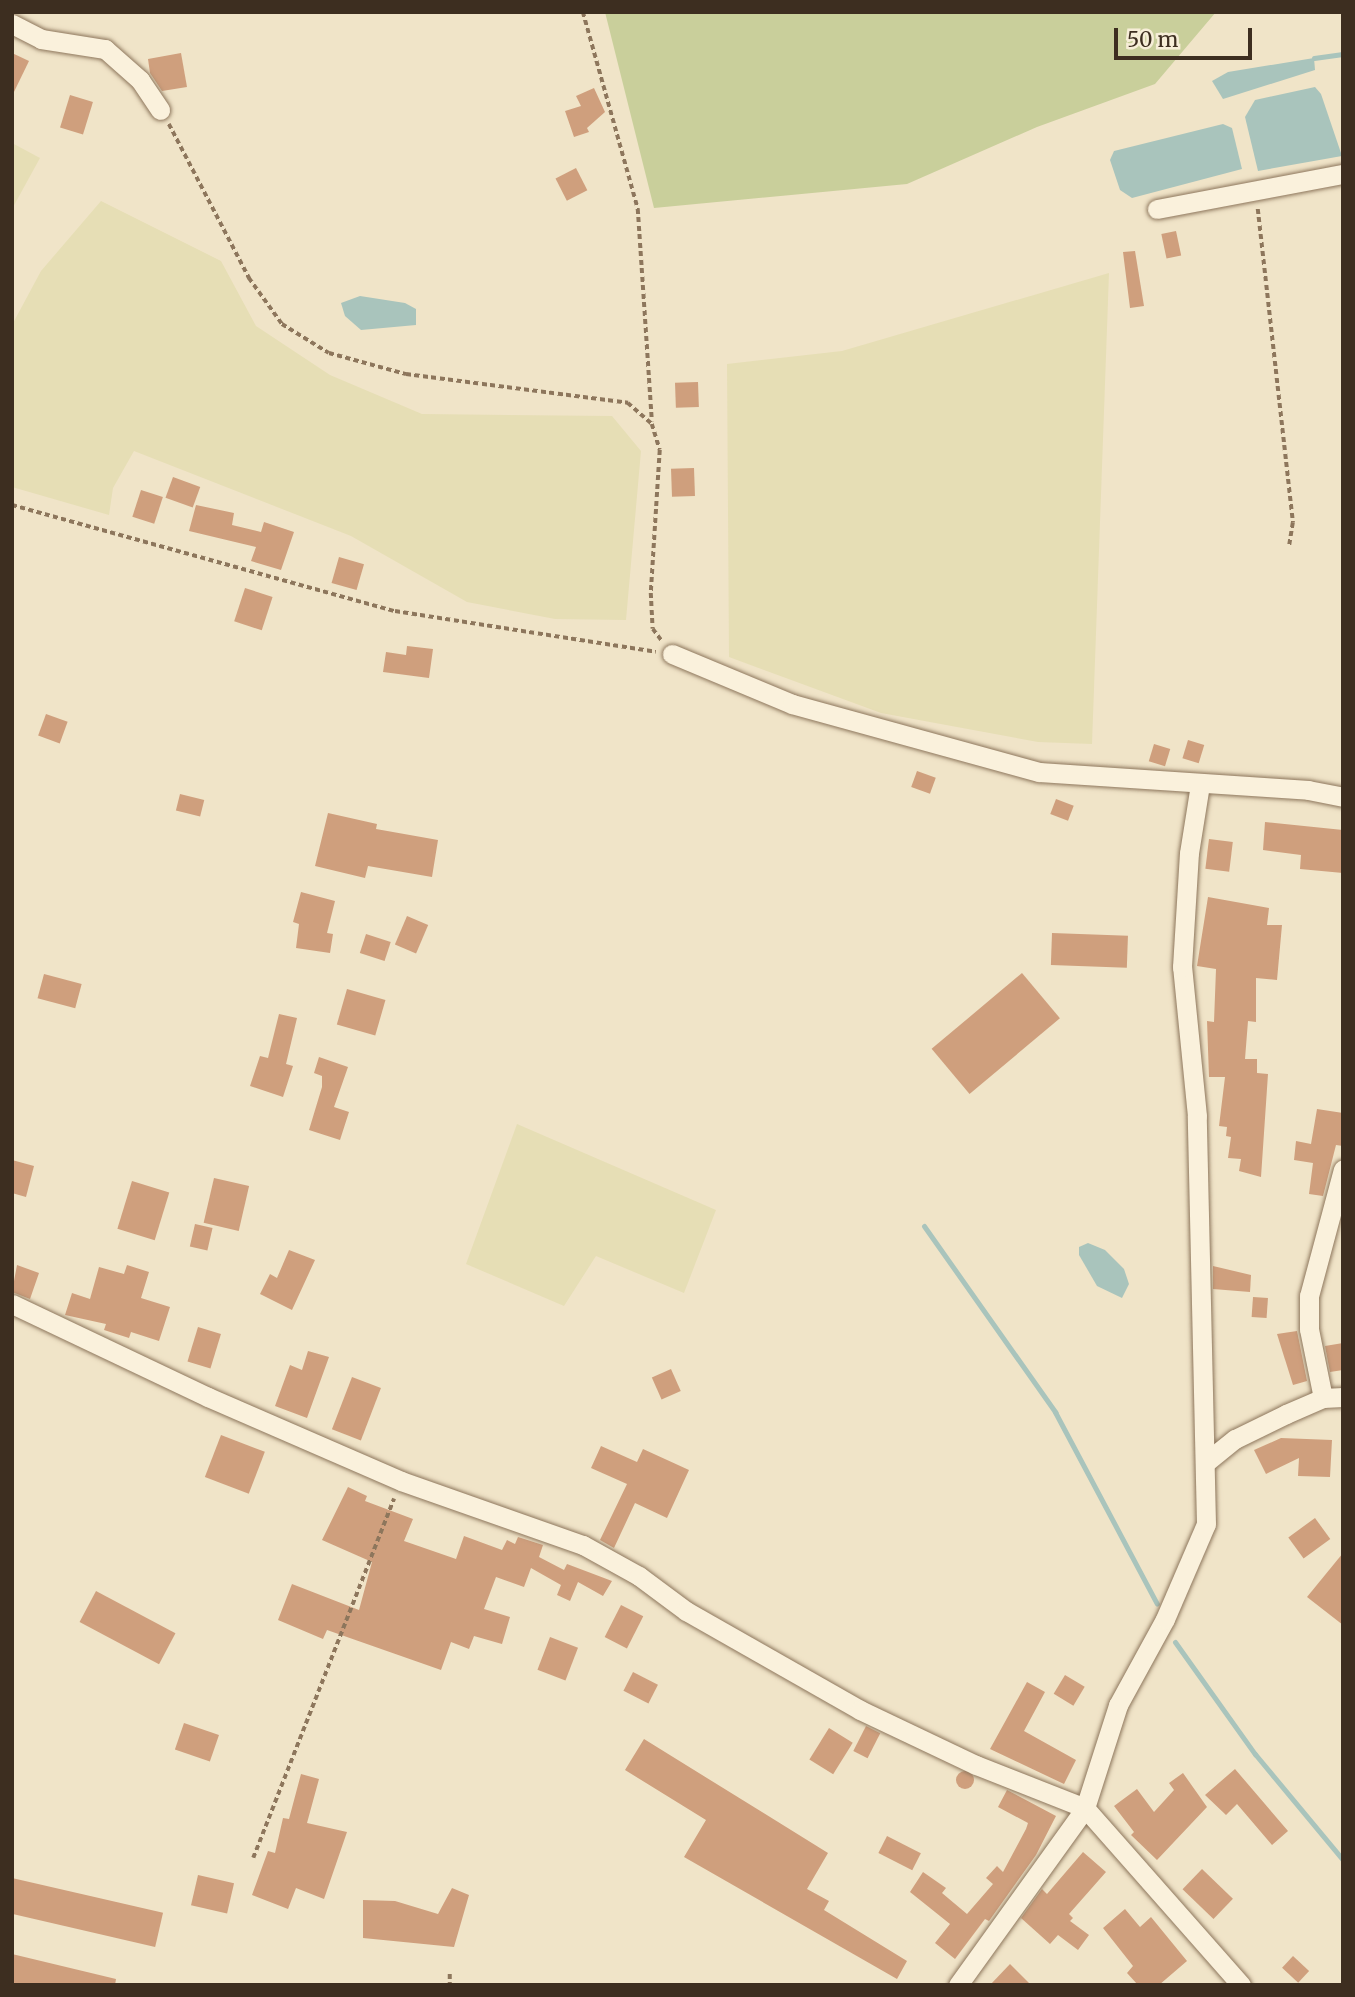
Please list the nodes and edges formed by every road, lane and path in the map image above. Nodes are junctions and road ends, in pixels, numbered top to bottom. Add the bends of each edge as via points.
1 (583, 12) edge
2 (12, 24) edge
3 (160, 110) joint
4 (1343, 174) edge
5 (1255, 190) junction
6 (1157, 209) dead end
7 (652, 424) junction
8 (12, 505) edge
9 (1289, 548) dead end
10 (671, 654) junction
11 (1200, 784) junction
12 (1343, 797) edge
13 (1343, 1169) edge
14 (12, 1304) edge
15 (1333, 1398) edge
16 (1205, 1463) junction
17 (401, 1481) junction
18 (1085, 1808) junction
19 (253, 1858) dead end
20 (450, 1973) dead end
21 (450, 1985) edge
22 (958, 1985) edge
23 (1241, 1985) edge

1 - 7 path via 638,209
2 - 3 street via 41,39 105,49 140,80
3 - 7 path via 249,278 282,324 329,354 406,374 628,402
4 - 5 street
5 - 6 street
5 - 9 path via 1293,523
7 - 10 path via 660,450 653,629
8 - 10 path via 395,611
10 - 11 street via 792,704 1038,772
11 - 12 street via 1308,790
11 - 16 street via 1189,853 1182,967 1197,1116
13 - 15 street via 1309,1296 1309,1329
14 - 17 street
15 - 16 street via 1235,1439
16 - 18 street via 1206,1524 1165,1619 1118,1705
17 - 18 street via 583,1545 639,1576 686,1611 860,1710 976,1765
17 - 19 path
18 - 22 street
18 - 23 street
20 - 21 path

